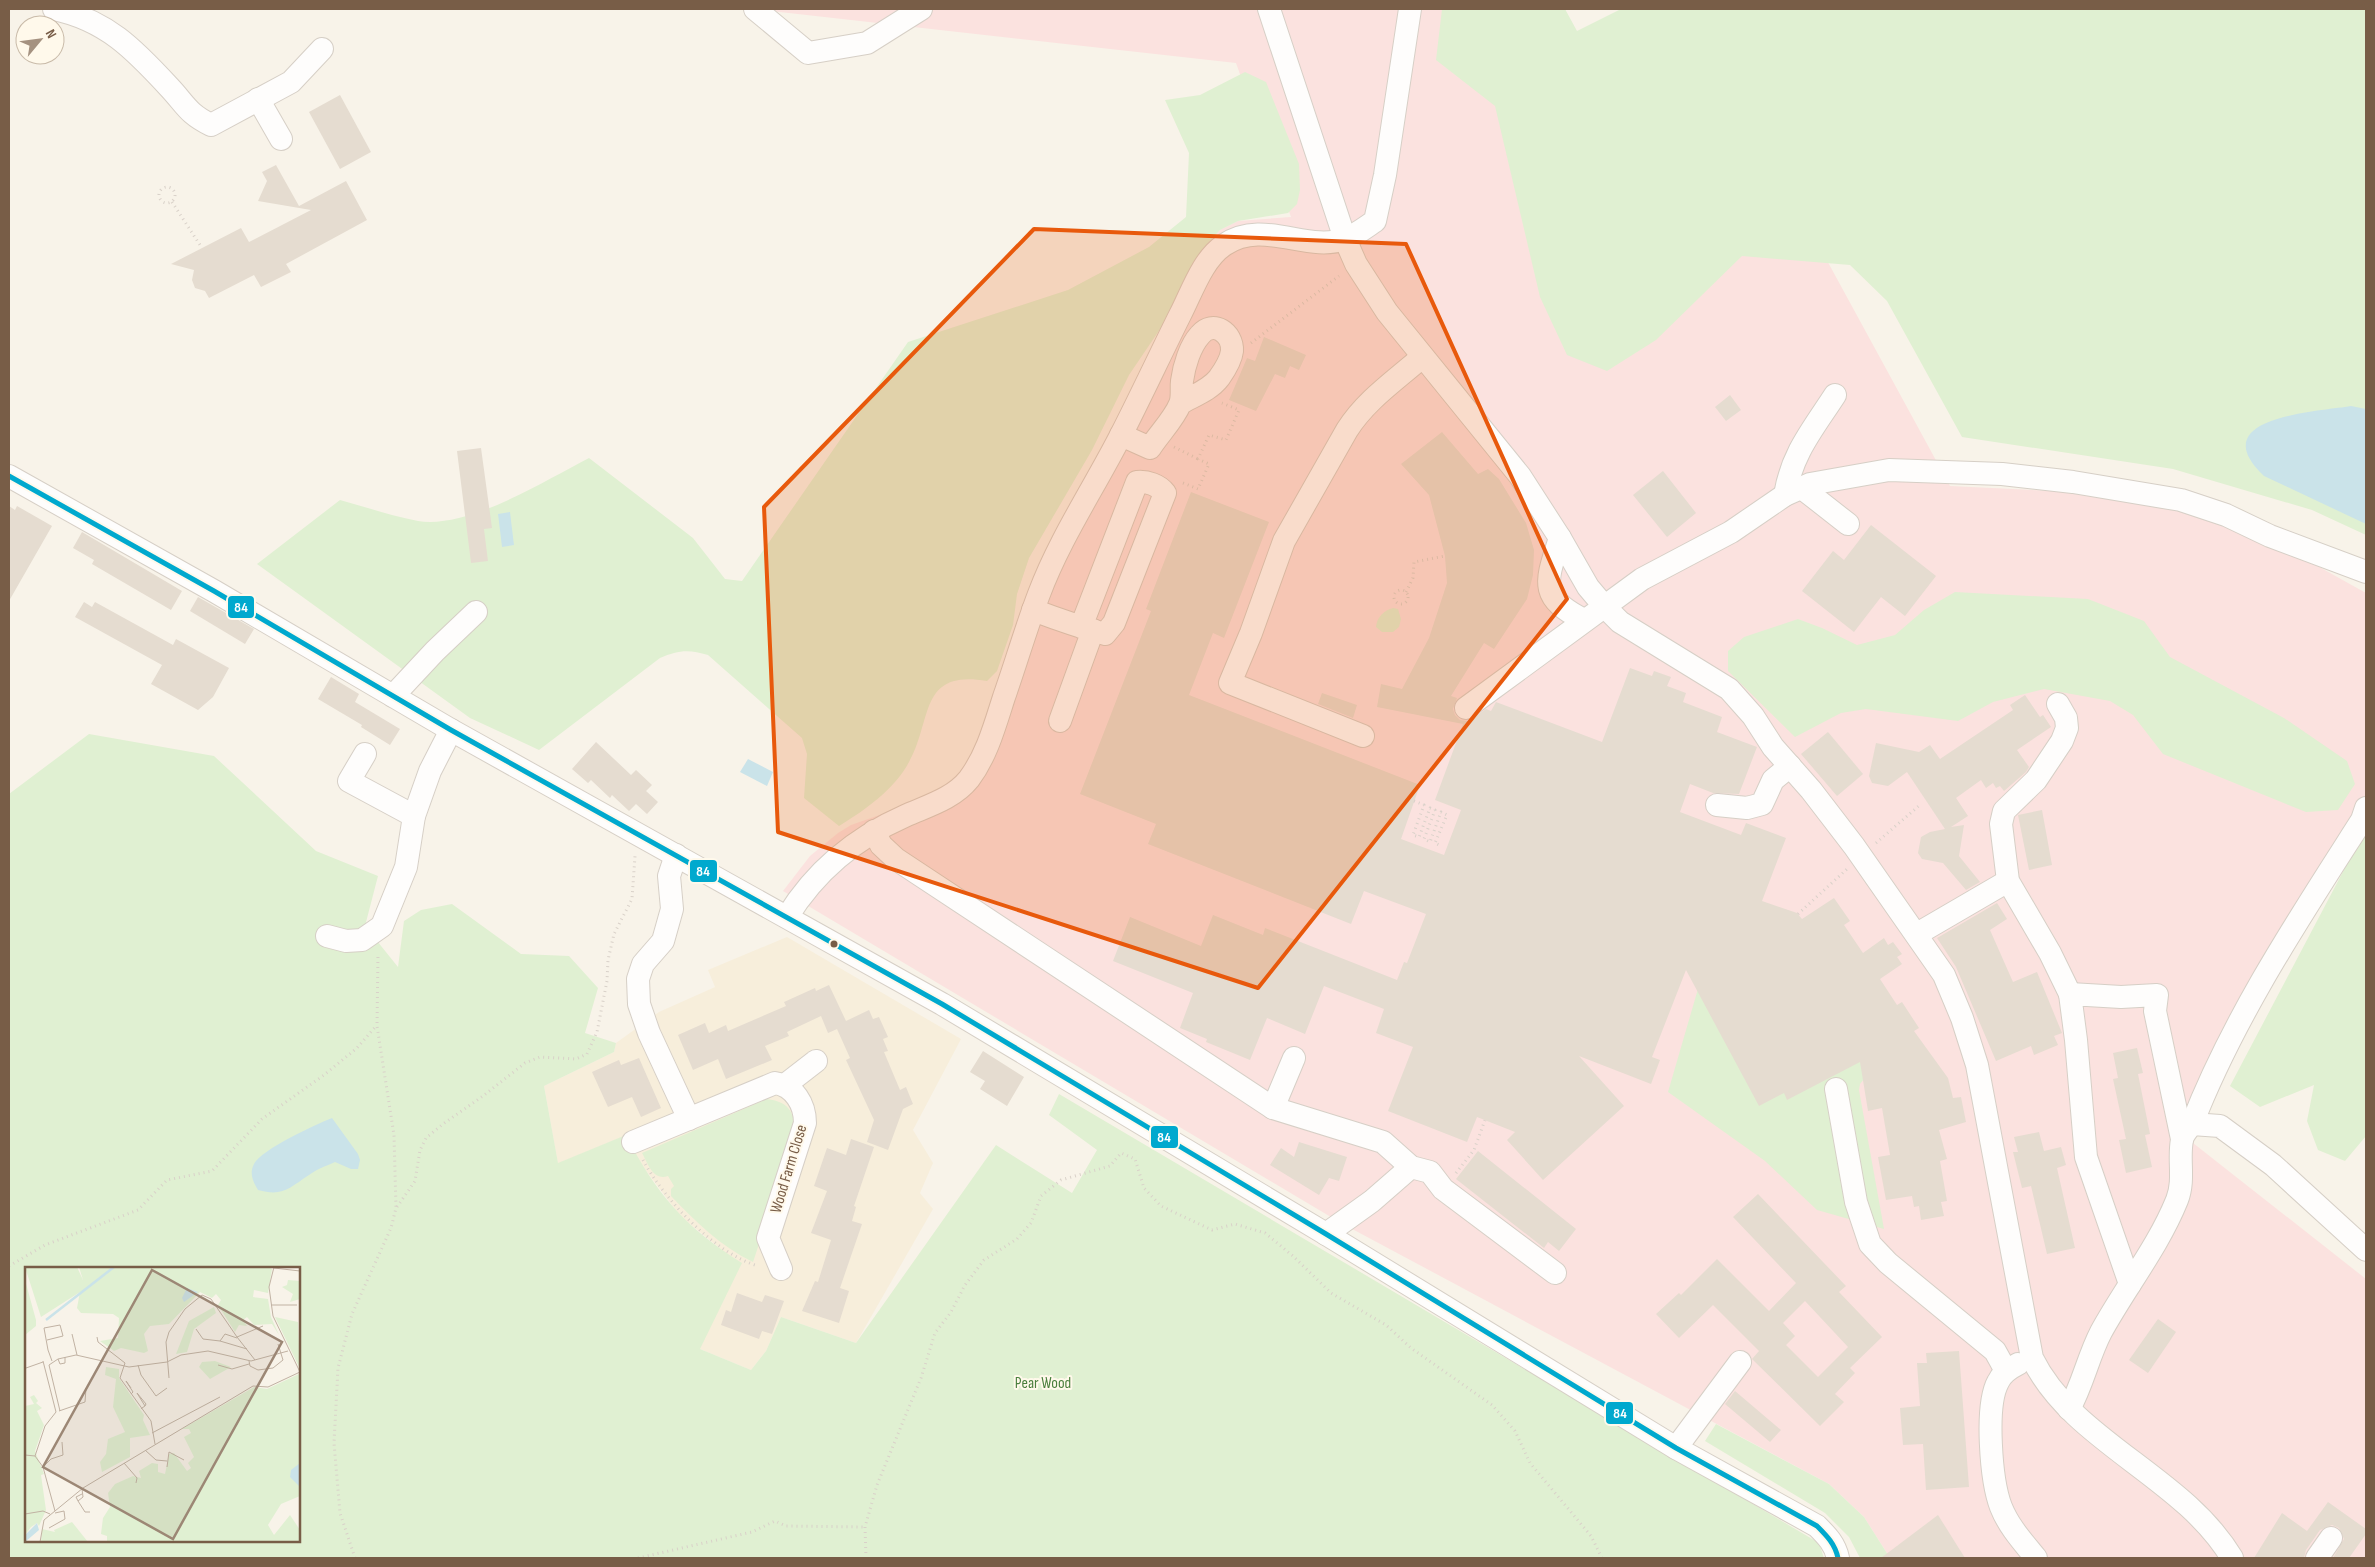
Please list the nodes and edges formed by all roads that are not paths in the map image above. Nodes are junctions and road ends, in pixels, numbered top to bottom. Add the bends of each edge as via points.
1 (54, 9) edge
2 (756, 9) edge
3 (921, 9) edge
4 (1269, 9) edge
5 (1410, 9) edge
6 (322, 48) dead end
7 (258, 99) junction
8 (281, 139) dead end
9 (1345, 239) junction
10 (1422, 357) junction
11 (1835, 395) dead end
12 (1181, 403) dead end
13 (1121, 435) junction
14 (9, 476) edge
15 (1794, 491) junction
16 (1848, 524) dead end
17 (1560, 538) junction
18 (2366, 572) edge
19 (1604, 606) junction
20 (1033, 610) junction
21 (476, 612) dead end
22 (1584, 620) junction
23 (1093, 630) junction
24 (393, 696) junction
25 (2058, 704) dead end
26 (1466, 708) dead end
27 (1060, 721) dead end
28 (451, 730) junction
29 (1363, 736) dead end
30 (365, 754) dead end
31 (1790, 766) junction
32 (1717, 805) dead end
33 (2366, 808) edge
34 (414, 816) junction
35 (874, 831) junction
36 (676, 855) junction
37 (2008, 881) junction
38 (787, 917) junction
39 (1917, 934) junction
40 (327, 936) dead end
41 (2070, 994) junction
42 (1294, 1058) dead end
43 (816, 1061) dead end
44 (786, 1085) junction
45 (1836, 1089) dead end
46 (1273, 1108) junction
47 (689, 1119) junction
48 (2187, 1131) junction
49 (633, 1142) road end
50 (1411, 1167) junction
51 (1326, 1234) junction
52 (2366, 1250) edge
53 (779, 1264) road end
54 (1555, 1273) dead end
55 (2130, 1284) junction
56 (2032, 1358) junction
57 (1740, 1362) dead end
58 (2006, 1371) junction
59 (2069, 1409) junction
60 (1676, 1448) junction
61 (2331, 1538) dead end
62 (1838, 1558) edge
63 (2036, 1558) edge
64 (2232, 1558) edge
65 (2317, 1558) edge

1 - 7 street via 79,14 115,33 193,116 211,125
2 - 3 street via 808,53 867,43
4 - 9 street
5 - 9 street via 1375,222
6 - 7 street via 291,82
7 - 8 street
9 - 10 street via 1369,284
9 - 13 street via 1327,242 1251,234 1233,239 1215,253 1199,278
10 - 17 street via 1520,476
10 - 29 street via 1374,398 1347,430 1284,541 1230,683
11 - 15 street via 1800,448 1789,472
12 - 13 street via 1150,448
13 - 20 street via 1070,528
14 - 24 street
15 - 16 street
15 - 18 street via 1836,478 1888,470 2002,474 2074,482 2180,500 2226,515 2270,536
15 - 19 street via 1731,532 1642,579
17 - 19 street via 1588,587
17 - 22 street via 1553,560 1550,592 1556,604
19 - 22 street
19 - 31 street via 1620,622 1729,689
20 - 23 street
20 - 35 street via 988,744 967,781 931,806
21 - 24 street
22 - 26 street
23 - 23 street via 1132,493 1137,482 1145,481 1165,493 1114,623
23 - 27 street
24 - 28 street
25 - 37 street via 2066,718 2067,728 2062,741 2036,780 2004,811 2001,824
28 - 34 street via 430,771
28 - 36 street
30 - 34 street via 350,781
31 - 32 street via 1773,780 1762,804 1741,808
31 - 39 street via 1854,846
33 - 48 street via 2362,820 2247,1009
34 - 40 street via 406,867 382,926 362,940 346,941
35 - 38 street via 820,872
35 - 46 street via 881,845 896,859
36 - 38 street
36 - 47 street via 669,876 672,910 663,941 643,964 638,979 639,1004
37 - 39 street
37 - 41 street
38 - 51 street via 942,1004
39 - 56 street via 1954,994 1976,1065
41 - 48 street via 2121,998 2156,995 2155,1011
41 - 55 street via 2086,1157
42 - 46 street
43 - 44 street
44 - 47 street via 775,1083
44 - 53 street, Wood Farm Close via 799,1099 805,1112 805,1123 768,1238
45 - 58 street via 1856,1202 1870,1244 1888,1263 1995,1351
46 - 50 street via 1383,1142
47 - 49 street
48 - 52 street via 2220,1126 2273,1166
48 - 55 street via 2178,1198 2166,1225
50 - 51 street
50 - 54 street via 1430,1172 1443,1190
51 - 60 street
55 - 59 street via 2092,1351 2080,1390
56 - 58 street
56 - 59 street via 2041,1376
57 - 60 street
58 - 63 street via 1994,1393 1991,1414 1997,1493 2012,1528
59 - 64 street via 2196,1511
60 - 62 street via 1817,1526 1836,1548
61 - 65 street

